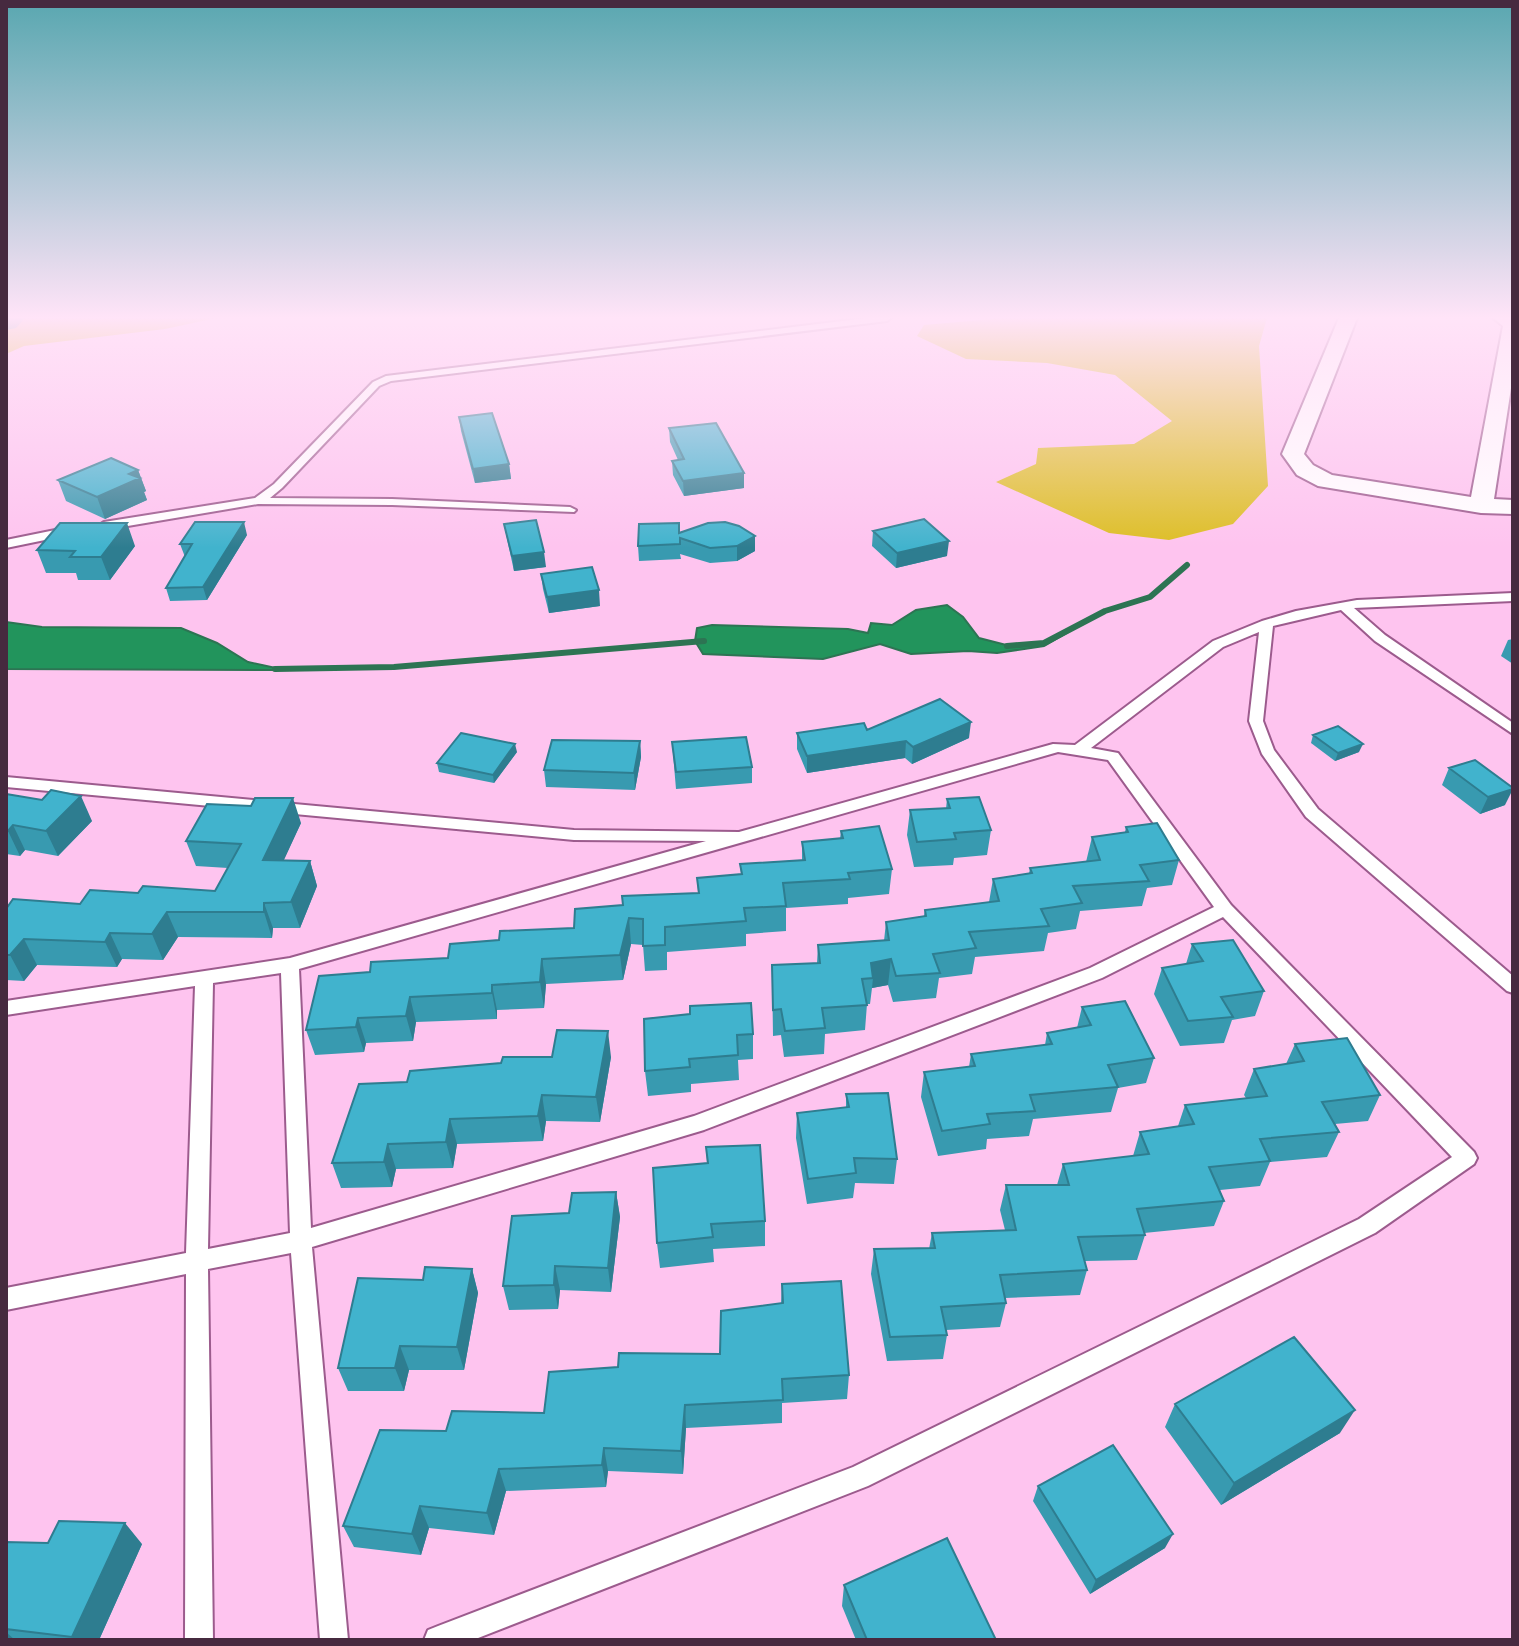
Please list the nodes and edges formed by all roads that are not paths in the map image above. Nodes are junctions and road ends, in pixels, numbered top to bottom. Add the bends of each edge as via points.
1 (366, 395) edge
2 (1317, 395) edge
3 (1500, 395) edge
4 (258, 501) junction
5 (1481, 506) junction
6 (1513, 507) edge
7 (570, 510) dead end
8 (6, 544) edge
9 (1513, 597) edge
10 (1346, 608) junction
11 (1267, 624) junction
12 (1513, 730) edge
13 (1078, 750) junction
14 (6, 782) edge
15 (754, 836) junction
16 (1225, 909) junction
17 (290, 965) junction
18 (204, 978) junction
19 (1513, 986) edge
20 (6, 1008) edge
21 (301, 1241) junction
22 (197, 1264) junction
23 (6, 1299) edge
24 (199, 1640) edge
25 (334, 1640) edge
26 (438, 1640) edge

1 - 4 lane
2 - 5 street via 1293,454 1305,470 1326,481
3 - 5 street
4 - 7 lane
4 - 8 lane
5 - 6 street
9 - 10 lane
10 - 11 lane via 1291,615
10 - 12 lane via 1380,638
11 - 13 lane via 1218,644
11 - 19 lane via 1256,721 1267,751 1312,813
13 - 15 lane via 1058,747
13 - 16 lane via 1113,756
14 - 15 lane via 574,835
15 - 17 lane
16 - 21 lane via 1096,973 697,1124
16 - 26 lane via 1467,1158 1367,1226 859,1477
17 - 18 lane
17 - 21 lane
18 - 20 lane
18 - 22 lane
21 - 22 lane
21 - 25 lane
22 - 23 lane
22 - 24 lane

